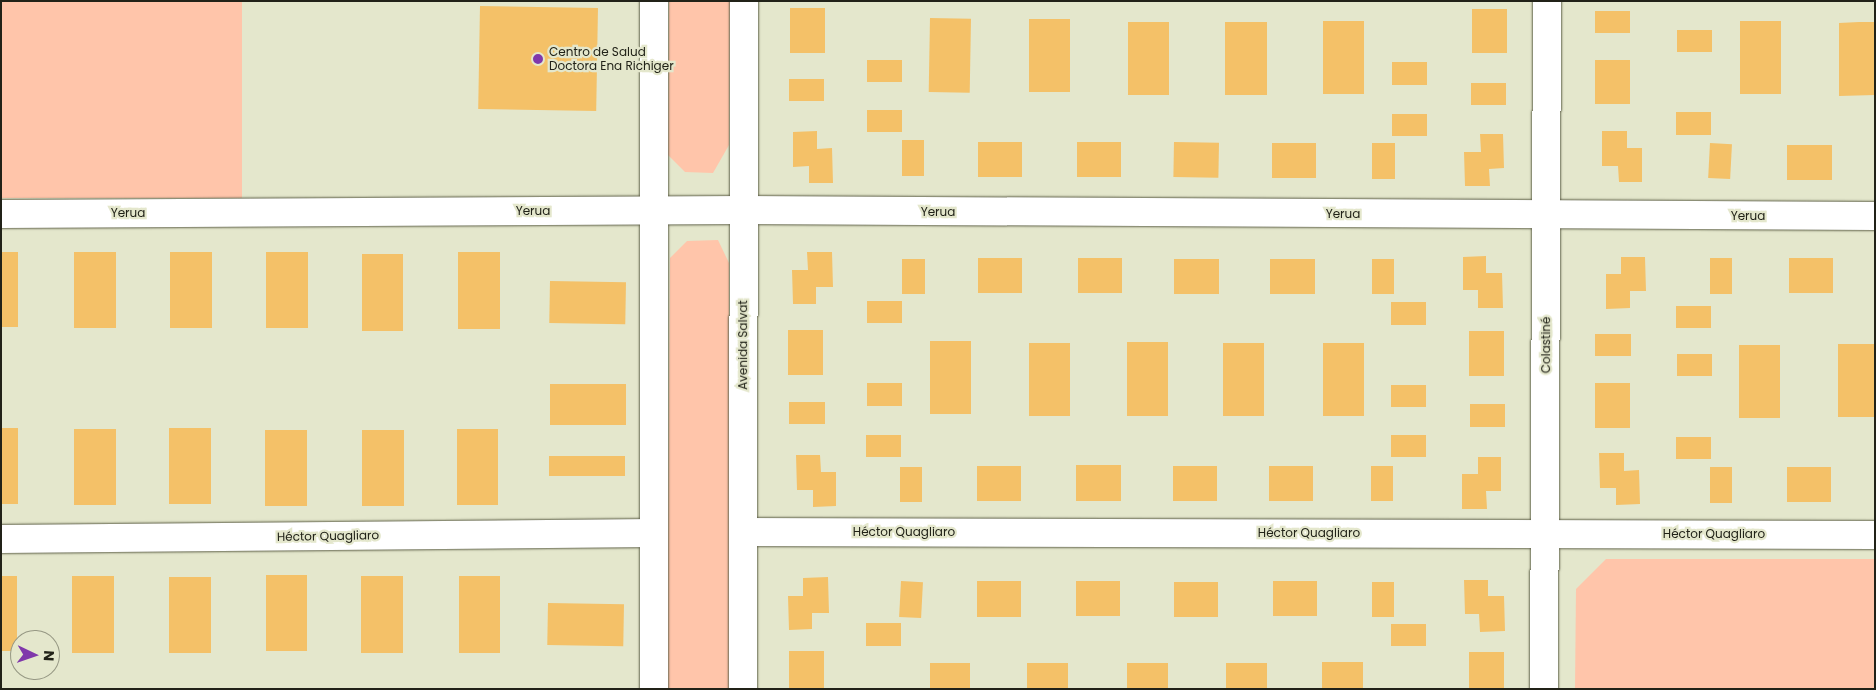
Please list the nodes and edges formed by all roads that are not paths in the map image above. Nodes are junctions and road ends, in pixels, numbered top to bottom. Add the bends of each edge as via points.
1 (654, 1) edge
2 (744, 1) edge
3 (1547, 1) edge
4 (744, 210) junction
5 (654, 211) junction
6 (1, 214) edge
7 (1546, 216) junction
8 (1875, 216) edge
9 (743, 532) junction
10 (654, 533) junction
11 (1545, 533) junction
12 (1875, 535) edge
13 (1, 539) edge
14 (654, 689) edge
15 (743, 689) edge
16 (1544, 689) edge

1 - 5 street
2 - 4 street, Avenida Salvat
3 - 7 street, Colastiné
4 - 5 street, Yerua
4 - 7 street, Yerua
4 - 9 street, Avenida Salvat
5 - 6 street, Yerua
5 - 10 street
7 - 8 street, Yerua
7 - 11 street, Colastiné
9 - 11 street, Héctor Quagliaro
9 - 15 street, Avenida Salvat
10 - 13 street, Héctor Quagliaro
10 - 14 street
11 - 12 street, Héctor Quagliaro
11 - 16 street, Colastiné

